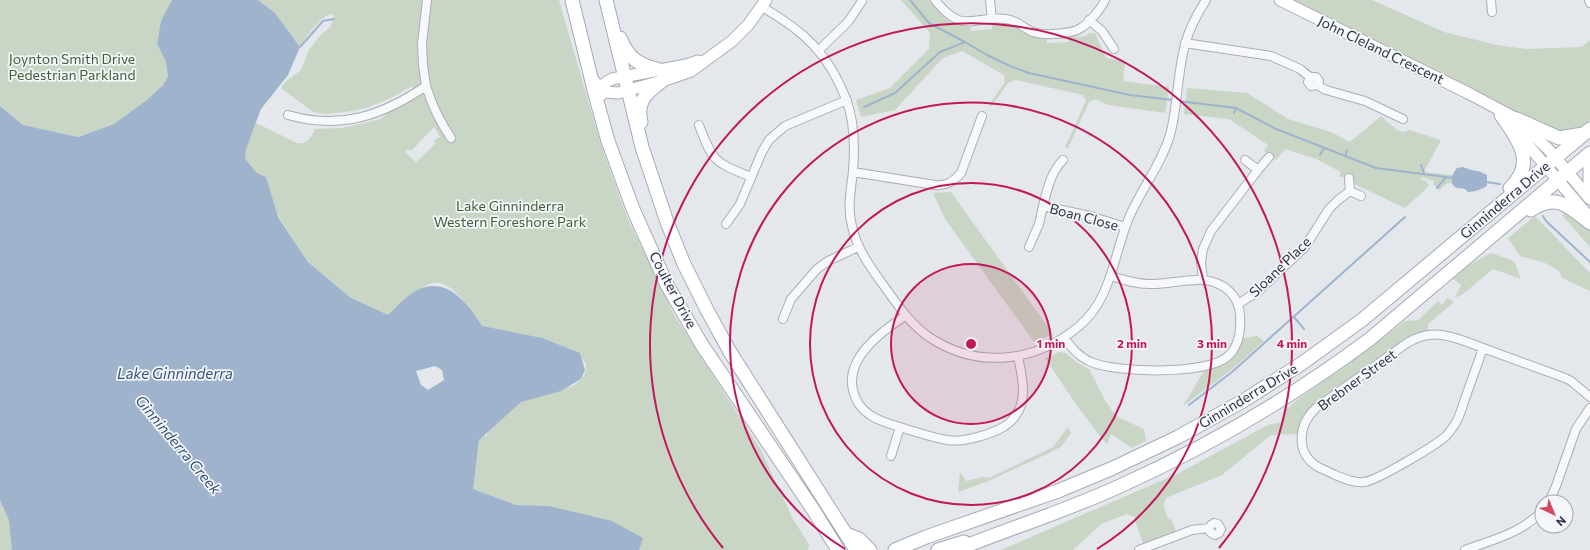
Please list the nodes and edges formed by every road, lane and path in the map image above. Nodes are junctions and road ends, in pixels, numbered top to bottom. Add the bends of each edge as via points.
1 (427, 0) edge
2 (572, 0) edge
3 (606, 0) edge
4 (935, 0) edge
5 (990, 0) edge
6 (1105, 0) edge
7 (1206, 0) edge
8 (1280, 0) edge
9 (1492, 0) edge
10 (862, 1) dead end
11 (764, 4) edge
12 (1492, 12) dead end
13 (992, 20) junction
14 (1089, 20) junction
15 (612, 23) junction
16 (1185, 42) junction
17 (1114, 49) dead end
18 (819, 50) junction
19 (661, 75) junction
20 (624, 76) junction
21 (592, 79) junction
22 (426, 86) junction
23 (600, 89) junction
24 (628, 90) junction
25 (846, 100) junction
26 (1483, 100) junction
27 (288, 115) dead end
28 (1501, 115) junction
29 (982, 116) dead end
30 (1403, 119) dead end
31 (1517, 119) junction
32 (699, 125) dead end
33 (1588, 131) edge
34 (451, 138) dead end
35 (608, 141) junction
36 (642, 148) junction
37 (1590, 154) edge
38 (1269, 157) dead end
39 (1064, 160) dead end
40 (1245, 160) dead end
41 (1551, 162) junction
42 (1590, 167) edge
43 (1258, 170) junction
44 (852, 172) junction
45 (751, 176) junction
46 (1563, 176) junction
47 (1349, 178) dead end
48 (1590, 189) edge
49 (1350, 191) junction
50 (1361, 196) dead end
51 (1590, 199) edge
52 (1043, 206) junction
53 (1590, 218) edge
54 (1481, 219) junction
55 (1590, 223) edge
56 (726, 224) dead end
57 (1125, 227) junction
58 (1495, 235) junction
59 (858, 247) junction
60 (1029, 247) dead end
61 (1111, 276) junction
62 (1203, 280) junction
63 (1238, 304) junction
64 (905, 316) junction
65 (783, 319) dead end
66 (1064, 338) junction
67 (1484, 348) junction
68 (1018, 356) junction
69 (1590, 397) edge
70 (1590, 408) edge
71 (900, 427) junction
72 (891, 456) dead end
73 (1552, 494) edge
74 (1534, 519) edge
75 (1209, 528) dead end
76 (828, 534) junction
77 (846, 534) junction
78 (980, 540) junction
79 (1155, 547) edge
80 (830, 550) edge
81 (838, 550) edge
82 (856, 550) edge
83 (870, 550) edge
84 (895, 550) edge
85 (938, 550) edge
86 (956, 550) edge
87 (1140, 550) edge
88 (1465, 550) edge

1 - 22 street via 422,44
2 - 21 main road, Coulter Drive
3 - 15 main road, Coulter Drive
4 - 13 street via 954,19 970,22
5 - 13 street
6 - 14 street
7 - 16 street
8 - 26 street, John Cleland Crescent
9 - 12 street
10 - 18 street via 848,22
11 - 18 street
11 - 19 street via 732,41 691,71
13 - 14 street via 1012,20 1042,34 1073,31 1082,28
14 - 17 street via 1102,31
15 - 19 main road via 625,50 632,58
15 - 20 main road, Coulter Drive
16 - 30 street via 1271,56 1300,69 1310,77 1314,76 1319,81 1317,85 1326,90 1365,101
16 - 57 street via 1168,143
18 - 25 street via 835,74
19 - 20 street
19 - 24 street
19 - 36 main road via 648,91 639,110 644,137
20 - 23 street via 604,82
20 - 24 main road, Coulter Drive
21 - 23 street
21 - 35 main road, Coulter Drive
22 - 27 street via 394,105 354,120 314,121
22 - 34 street via 433,106
23 - 24 street via 609,93
23 - 35 street via 610,131
24 - 36 main road, Coulter Drive
25 - 44 street via 853,128
25 - 45 street via 779,130 769,140
26 - 28 street, John Cleland Crescent
26 - 31 street, John Cleland Crescent
28 - 41 street, John Cleland Crescent
28 - 54 main road via 1516,135 1523,152 1524,166 1517,181
29 - 44 street via 960,173 948,184 935,185
31 - 33 main road via 1559,138
31 - 41 street, John Cleland Crescent via 1533,134
32 - 45 street via 710,153 716,160
33 - 41 main road, Ginninderra Drive
35 - 76 main road, Coulter Drive via 633,209 665,279 702,345
36 - 77 main road, Coulter Drive via 667,222 687,269 730,352
37 - 46 main road, Ginninderra Drive
38 - 43 street
39 - 52 street, Boan Close via 1054,173
40 - 43 street
41 - 46 street
41 - 54 main road, Ginninderra Drive
42 - 48 main road
43 - 62 street via 1211,231 1203,249
44 - 59 street via 849,209
45 - 56 street via 740,204
46 - 51 street
46 - 53 street
46 - 58 main road, Ginninderra Drive
47 - 49 street
49 - 50 street
49 - 63 street, Sloane Place via 1329,209 1305,246 1257,292
52 - 57 street, Boan Close
52 - 60 street, Boan Close via 1039,224
54 - 84 main road, Ginninderra Drive via 1392,296 1331,343 1270,385 1215,418 1166,444 1058,491
55 - 58 main road via 1564,203 1553,201 1540,204
57 - 61 street
58 - 78 main road, Ginninderra Drive via 1393,320 1339,361 1278,403 1226,434 1119,487
59 - 64 street
59 - 65 street via 817,269 791,299
61 - 62 street via 1150,284
61 - 66 street via 1101,299 1090,315
62 - 63 street via 1216,282 1226,288
63 - 66 street via 1240,317 1235,348 1229,356 1211,365 1172,370 1100,365 1080,355
64 - 68 street via 929,337 951,349 981,357
64 - 71 street via 868,346 853,371 852,380 854,395 866,412 880,421
66 - 68 street via 1042,350
67 - 67 street, Brebner Street via 1441,334 1429,334 1412,340 1309,415 1302,429 1301,439 1308,457 1318,467 1340,477 1366,482 1379,478 1437,443 1456,422
67 - 69 street, Brebner Street via 1565,378
68 - 71 street via 1023,396 1018,412 1005,426 966,440 954,441
70 - 73 street via 1576,429
71 - 72 street
74 - 88 street via 1517,531
75 - 79 street via 1192,530
76 - 80 main road
76 - 81 main road, Coulter Drive
77 - 82 main road, Coulter Drive
77 - 83 main road via 859,539
78 - 85 main road via 961,542
78 - 86 main road, Ginninderra Drive
79 - 87 street

